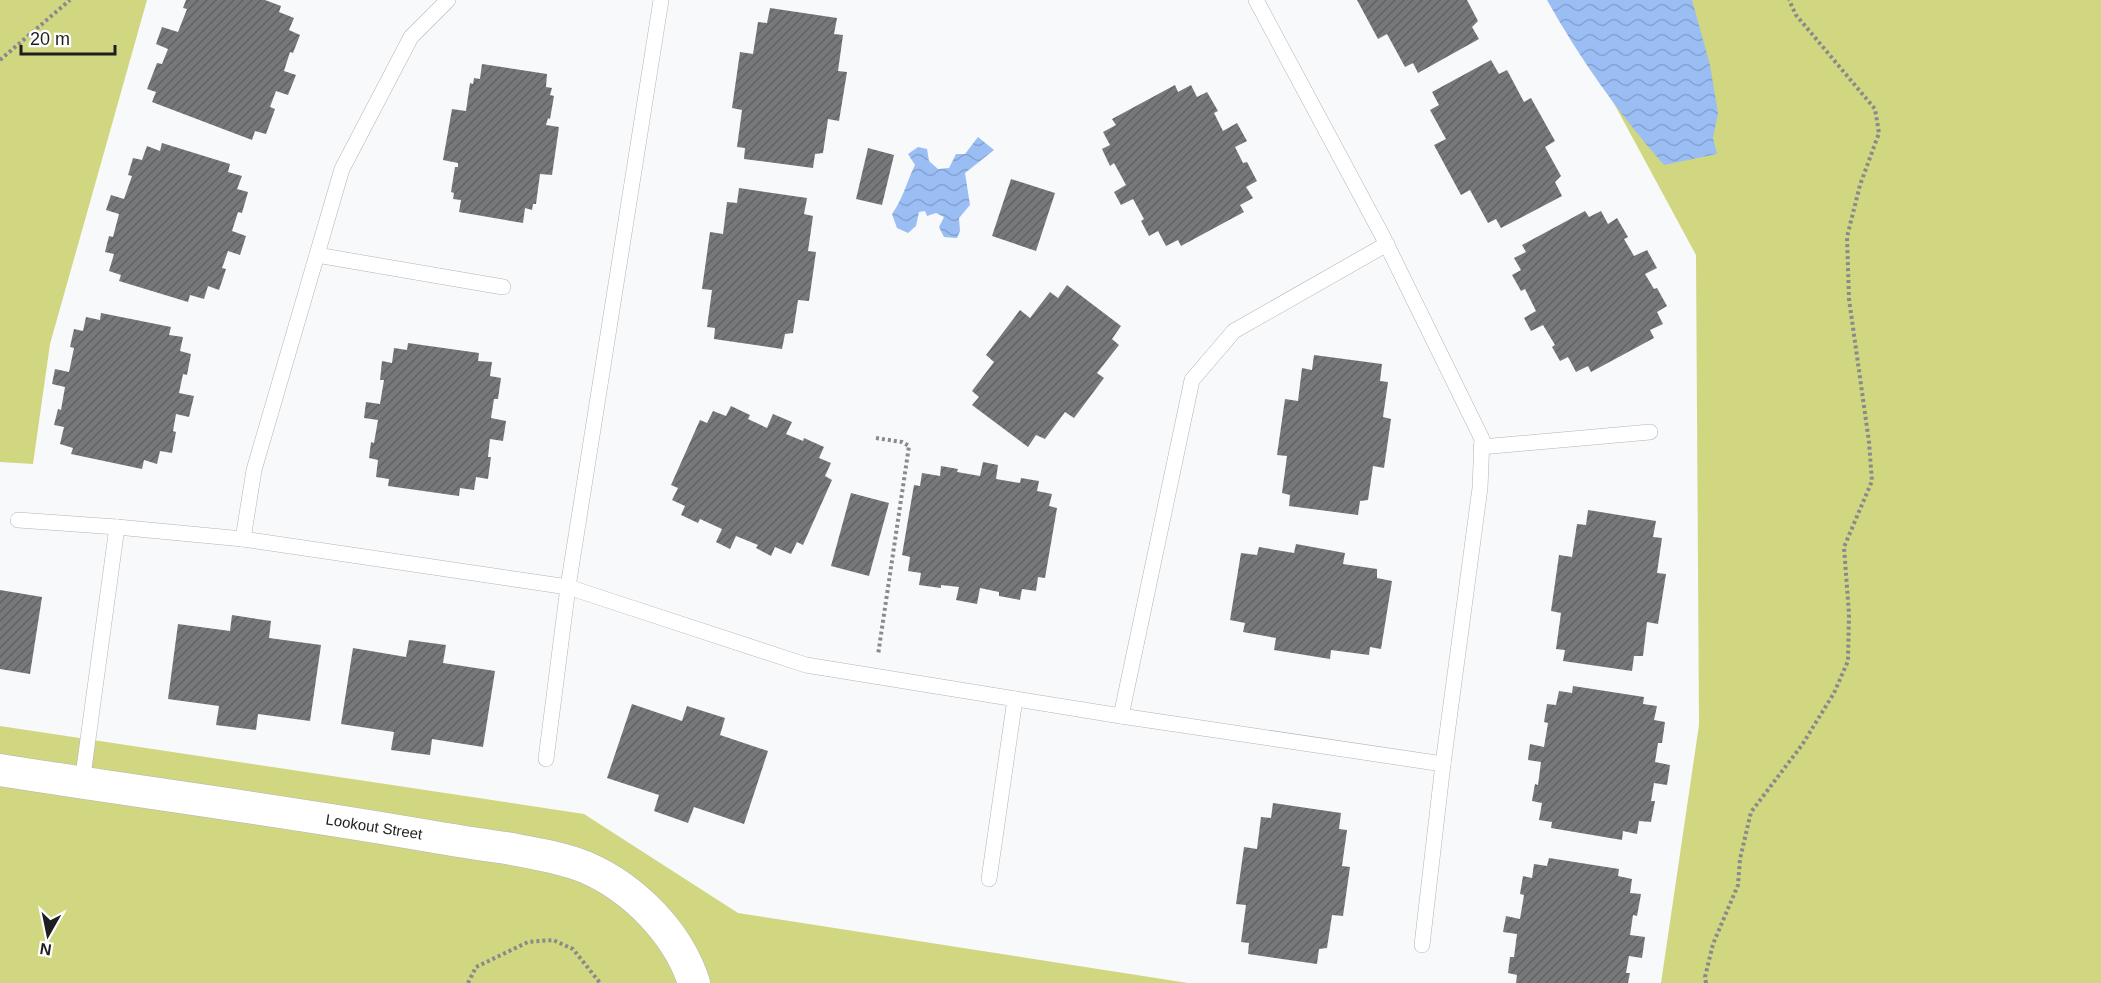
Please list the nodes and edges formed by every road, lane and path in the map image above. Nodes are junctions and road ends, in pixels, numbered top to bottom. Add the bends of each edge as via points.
1 (70, 0) edge
2 (448, 0) edge
3 (661, 0) edge
4 (1256, 0) edge
5 (1789, 0) edge
6 (0, 60) edge
7 (1387, 244) junction
8 (317, 255) junction
9 (503, 287) dead end
10 (1650, 432) dead end
11 (876, 438) dead end
12 (1481, 447) junction
13 (18, 520) dead end
14 (117, 527) junction
15 (243, 539) junction
16 (568, 587) junction
17 (875, 676) junction
18 (1015, 699) junction
19 (1121, 716) junction
20 (546, 759) dead end
21 (1443, 764) junction
22 (0, 770) edge
23 (82, 783) junction
24 (989, 879) dead end
25 (1422, 945) dead end
26 (468, 983) edge
27 (600, 983) edge
28 (694, 983) edge
29 (1706, 983) edge

1 - 6 path
2 - 8 lane via 411,37 342,169
3 - 16 lane
4 - 7 lane
5 - 29 path via 1796,15 1875,109 1879,132 1847,237 1850,298 1872,481 1844,547 1848,661 1834,693 1802,745 1751,812 1738,885 1713,944
7 - 12 lane via 1482,439
7 - 19 lane via 1234,331 1192,380
8 - 9 lane
8 - 15 lane via 254,470
10 - 12 lane
11 - 17 path via 909,446
12 - 21 lane via 1480,488
13 - 14 lane
14 - 15 lane
14 - 23 lane
15 - 16 lane
16 - 17 lane via 806,665
16 - 20 lane
17 - 18 lane
18 - 19 lane
18 - 24 lane
19 - 21 lane
21 - 25 lane
22 - 23 street, Lookout Street
23 - 28 street, Lookout Street via 364,825 531,853 584,866 618,886 650,913 679,948
26 - 27 path via 476,967 528,942 553,940 573,949

